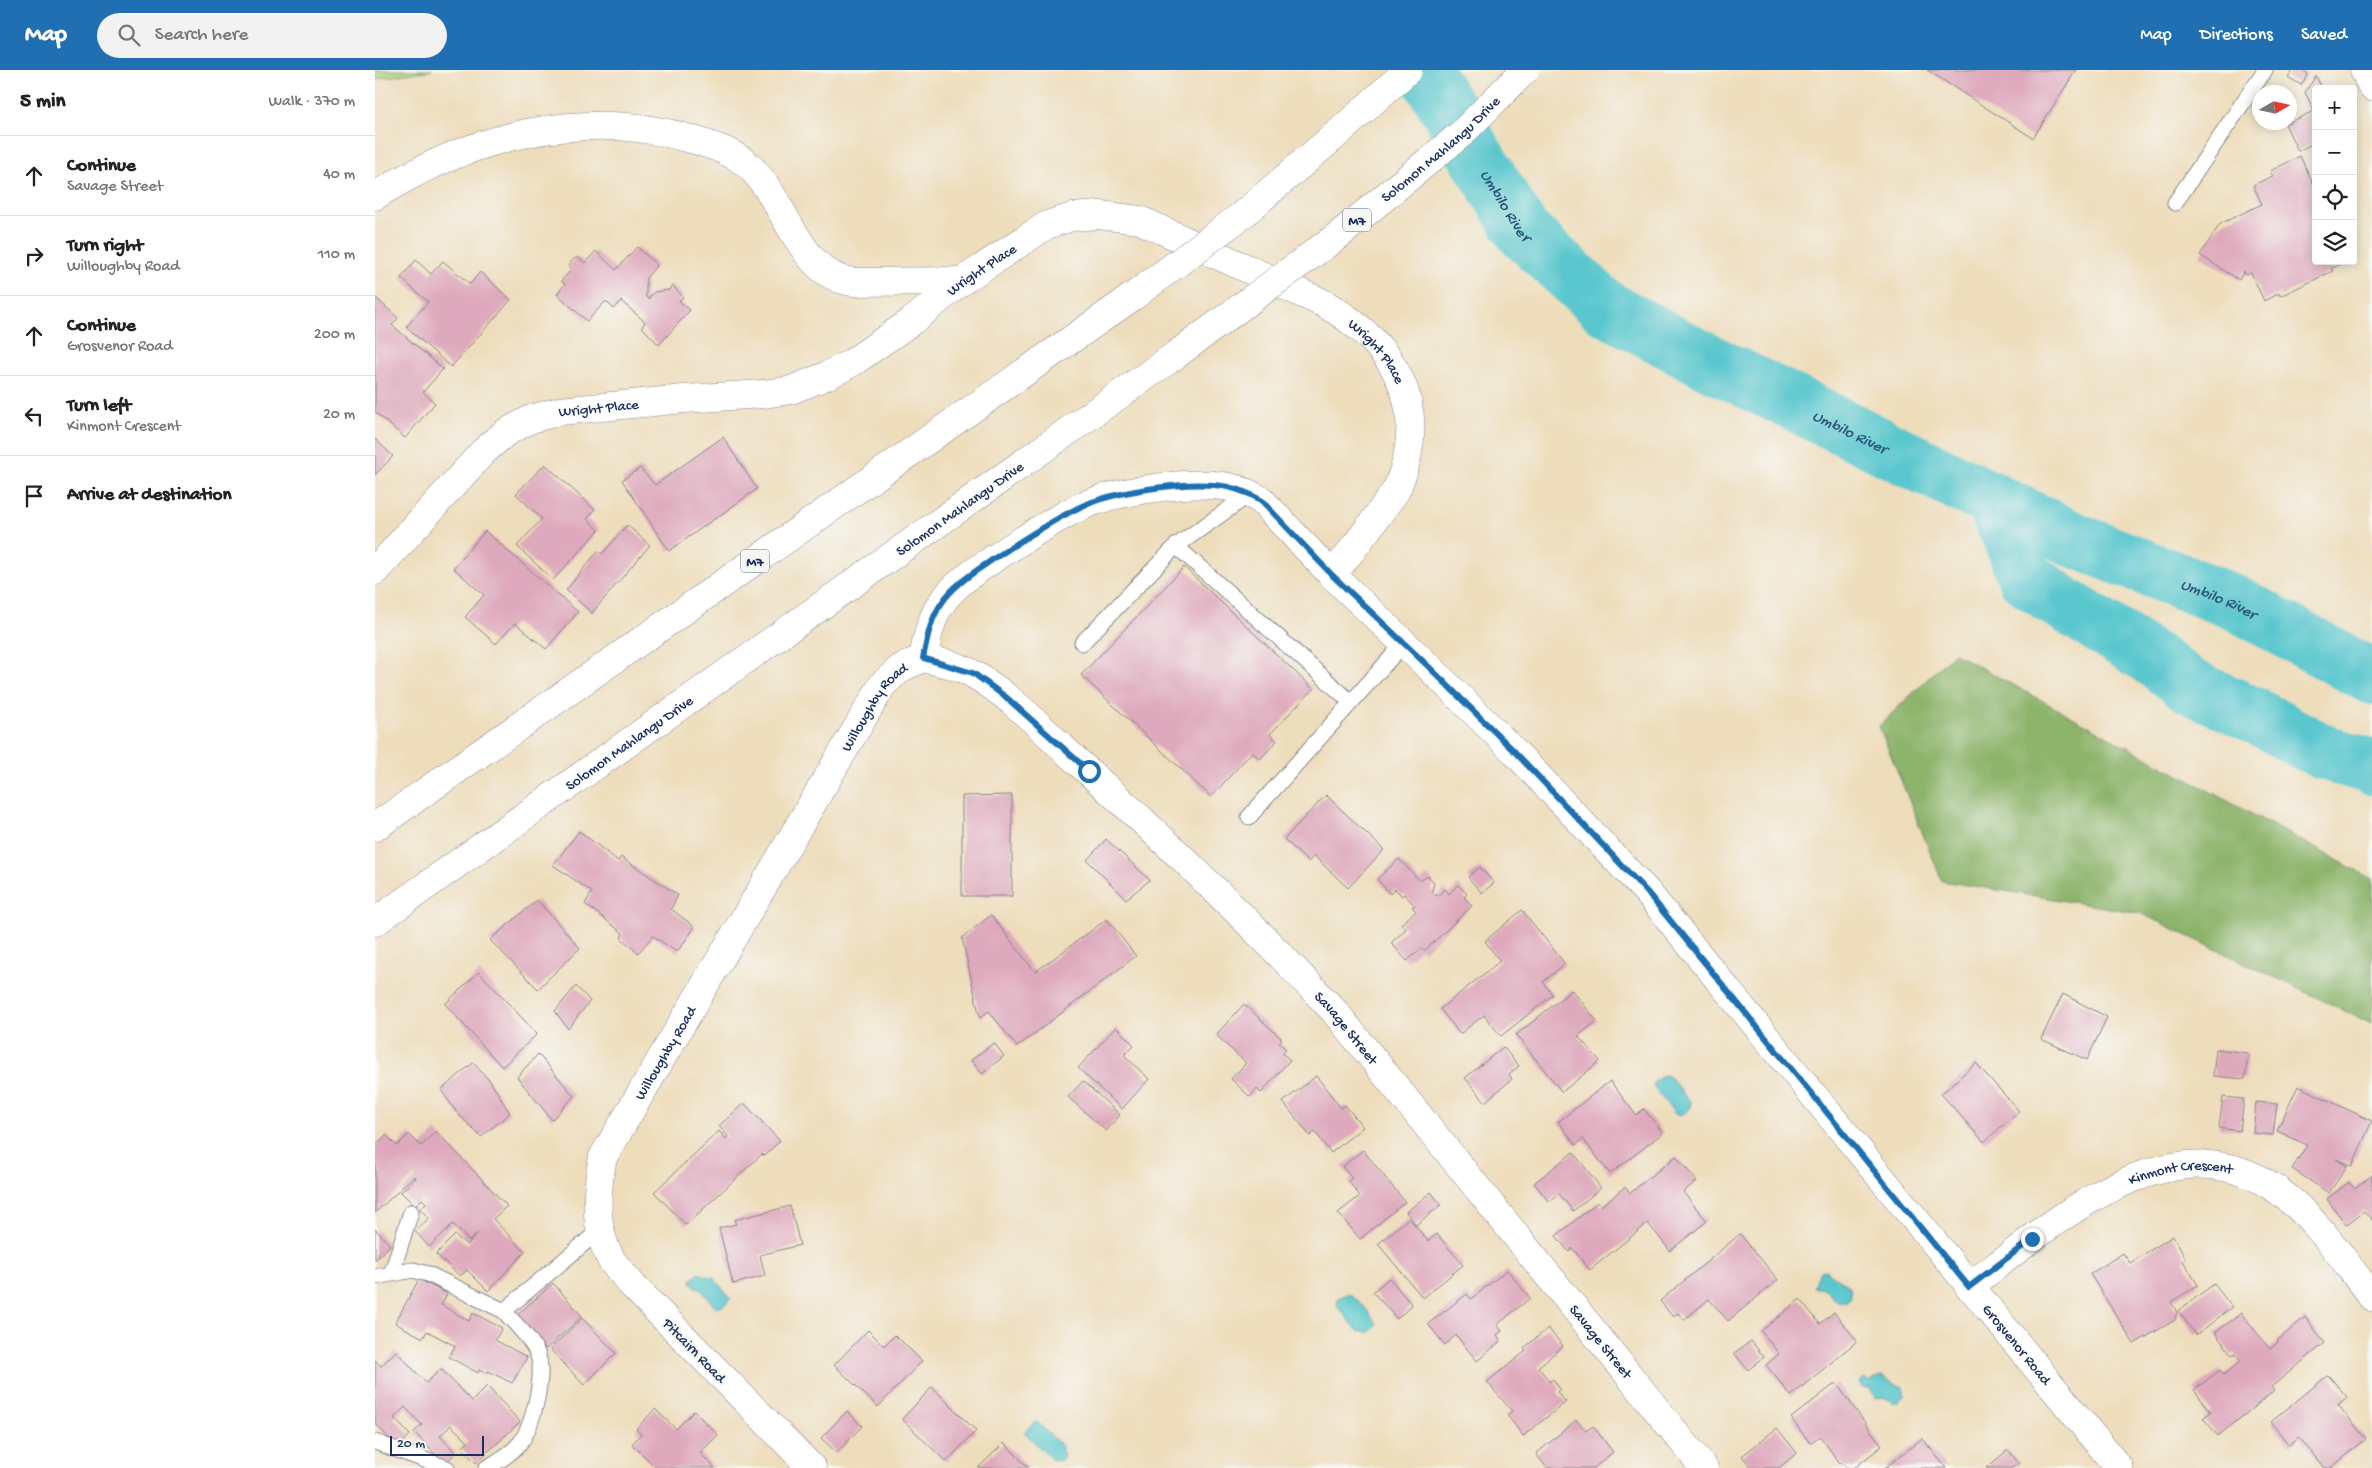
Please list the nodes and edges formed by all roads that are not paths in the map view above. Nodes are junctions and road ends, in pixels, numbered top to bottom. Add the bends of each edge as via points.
1 (1408, 70) edge
2 (1525, 70) edge
3 (2265, 70) edge
4 (2364, 70) edge
5 (2372, 87) edge
6 (375, 196) edge
7 (2175, 203) dead end
8 (962, 280) junction
9 (1250, 494) junction
10 (1176, 546) junction
11 (375, 571) edge
12 (1332, 575) junction
13 (1082, 643) dead end
14 (1404, 643) junction
15 (923, 658) junction
16 (1351, 702) junction
17 (1249, 817) dead end
18 (375, 827) edge
19 (375, 922) edge
20 (411, 1212) dead end
21 (600, 1224) junction
22 (392, 1272) junction
23 (375, 1277) edge
24 (1969, 1287) junction
25 (2372, 1297) edge
26 (503, 1310) junction
27 (375, 1442) edge
28 (447, 1468) edge
29 (486, 1468) edge
30 (812, 1468) edge
31 (1704, 1468) edge
32 (2119, 1468) edge

1 - 18 main road, M7, bridge via 1242,215 1135,295
2 - 19 main road, Solomon Mahlangu Drive / M7, bridge via 1461,134 1340,234 1177,354
3 - 7 lane
4 - 5 main road
6 - 8 main road via 459,152 511,136 555,128 618,127 667,132 733,154 750,166 767,185 813,262 826,274 840,281 853,282
8 - 11 main road, Wright Place via 883,343 826,376 791,390 560,411 531,419 505,433 483,452
8 - 12 main road, Wright Place via 1047,226 1072,217 1122,216 1140,220 1325,304 1351,319 1371,337 1395,368 1407,396 1411,424 1408,454 1398,487
9 - 10 lane
9 - 12 main road, Willoughby Road via 1261,500
9 - 15 main road, Willoughby Road via 1215,485 1171,486 1082,506 1011,547 956,586 931,622
10 - 13 lane
10 - 16 lane
12 - 14 main road, Grosvenor Road
14 - 16 lane
14 - 24 main road, Grosvenor Road via 1515,752 1647,892
15 - 21 main road, Willoughby Road via 901,668 883,684 603,1157 598,1181
15 - 31 main road, Savage Street via 973,673 1007,698 1108,789 1282,956 1335,1012
16 - 17 lane
20 - 22 lane
21 - 26 lane
21 - 30 main road, Pitcairn Road via 612,1260 632,1285
22 - 23 lane
22 - 26 lane via 413,1270 428,1274
24 - 25 main road, Kinmont Crescent via 2079,1205 2120,1183 2164,1169 2204,1163 2239,1169 2281,1193 2316,1226
24 - 32 main road, Grosvenor Road
26 - 29 lane via 537,1352 542,1366 529,1425 522,1441 511,1453
27 - 28 lane

